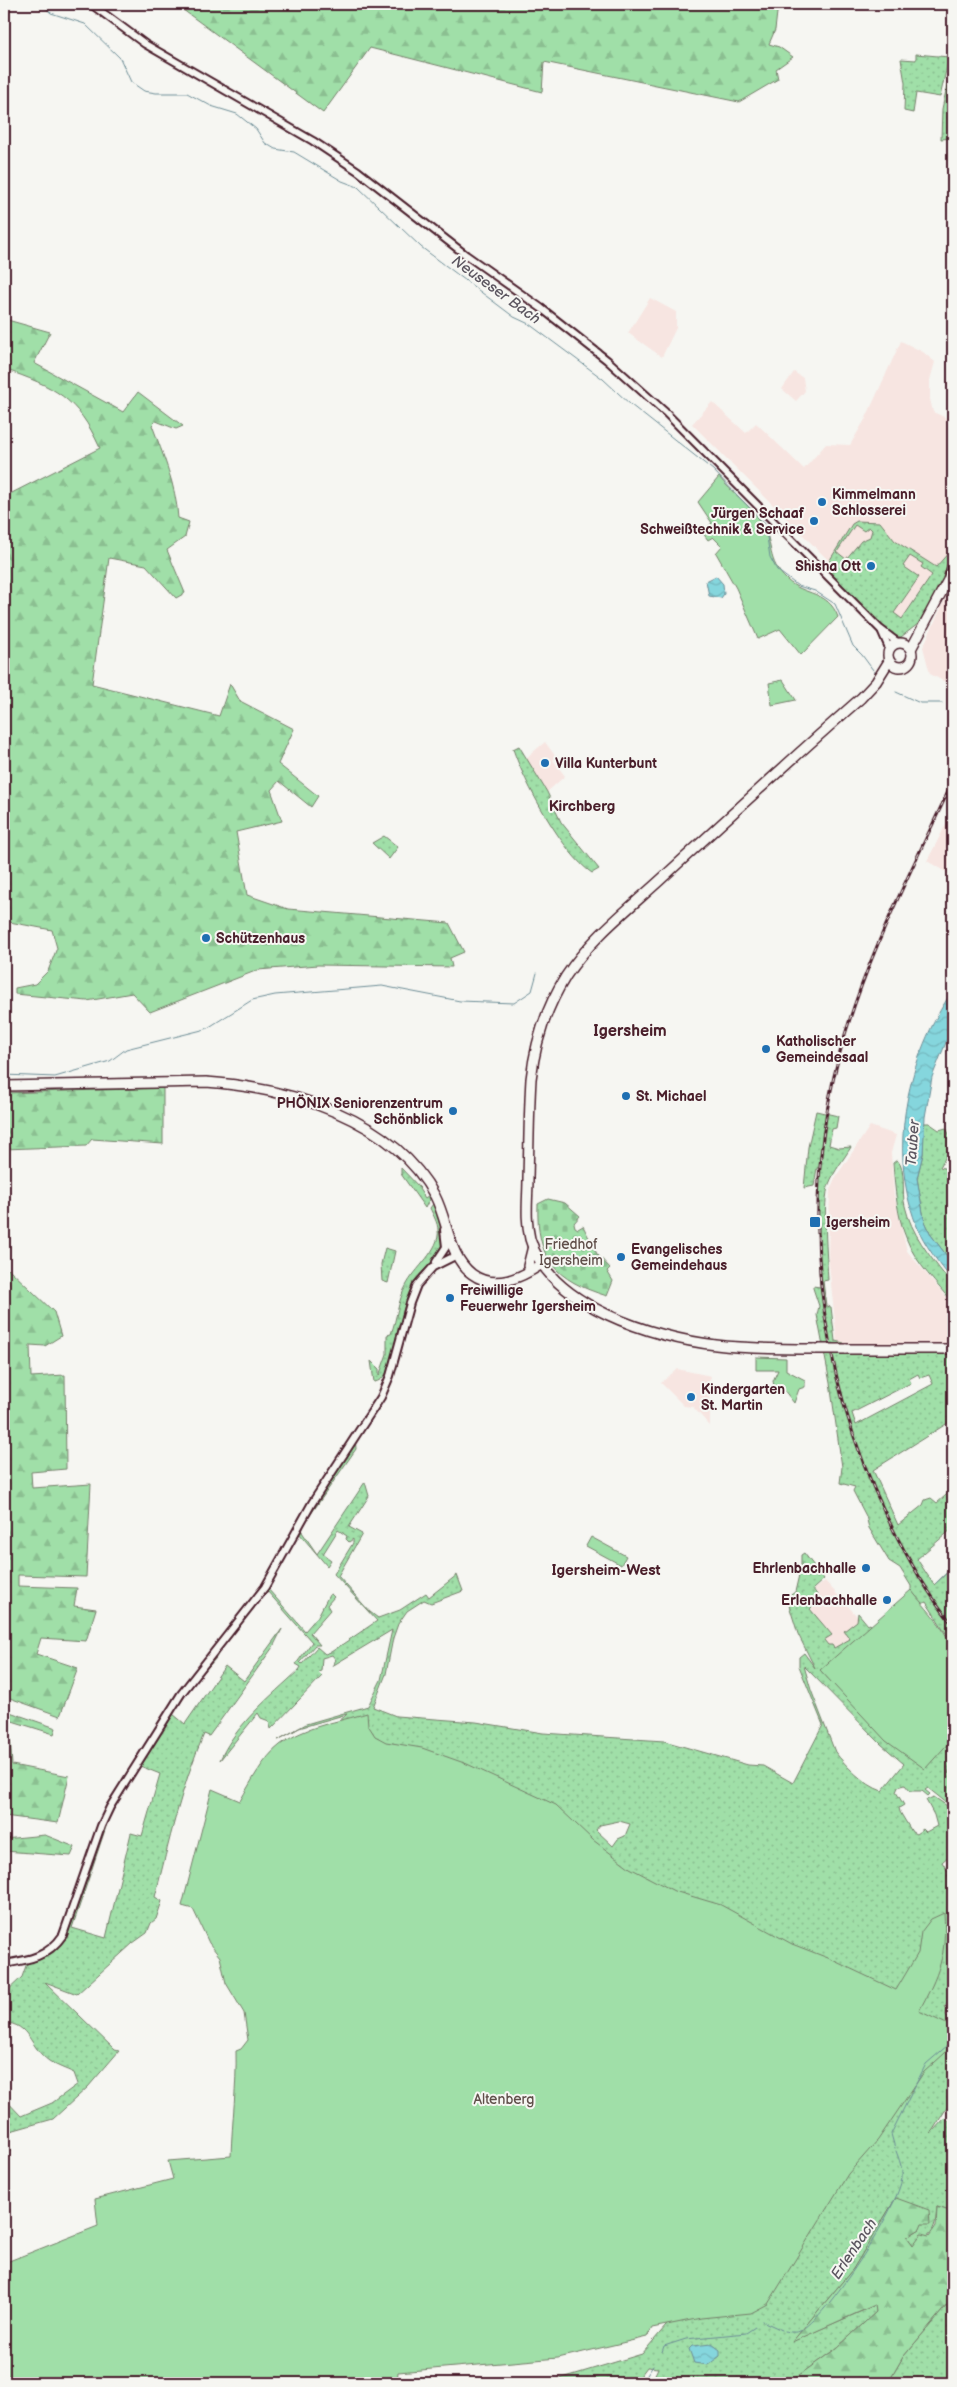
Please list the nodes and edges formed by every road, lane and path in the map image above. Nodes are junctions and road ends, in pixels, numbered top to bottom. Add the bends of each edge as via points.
1 (91, 4) edge
2 (953, 565) edge
3 (900, 646) junction
4 (892, 663) junction
5 (4, 1086) edge
6 (443, 1214) junction
7 (533, 1246) junction
8 (456, 1253) junction
9 (442, 1256) junction
10 (541, 1262) junction
11 (528, 1266) junction
12 (429, 1270) junction
13 (510, 1280) junction
14 (953, 1349) edge
15 (4, 1964) edge

1 - 3 street via 145,44 314,141 351,166 614,366 665,412
2 - 3 main road via 937,602 918,632
3 - 4 main road via 888,654
3 - 4 main road via 912,656 901,667
4 - 7 main road via 861,698 602,934 582,954 563,981 539,1034 532,1071 526,1214
5 - 6 main road via 206,1082 239,1084 307,1101 353,1121 405,1157 431,1188
6 - 8 main road
6 - 9 street via 446,1247
7 - 10 main road
7 - 11 main road
8 - 9 street
8 - 12 street
8 - 13 main road via 466,1269 483,1280
9 - 12 street
10 - 11 main road
10 - 13 main road
10 - 14 main road, bridge via 566,1289 603,1311 644,1329 679,1339 743,1348
11 - 13 main road
12 - 15 street via 412,1297 381,1397 312,1503 265,1587 181,1694 110,1807 63,1935 53,1948 39,1957

